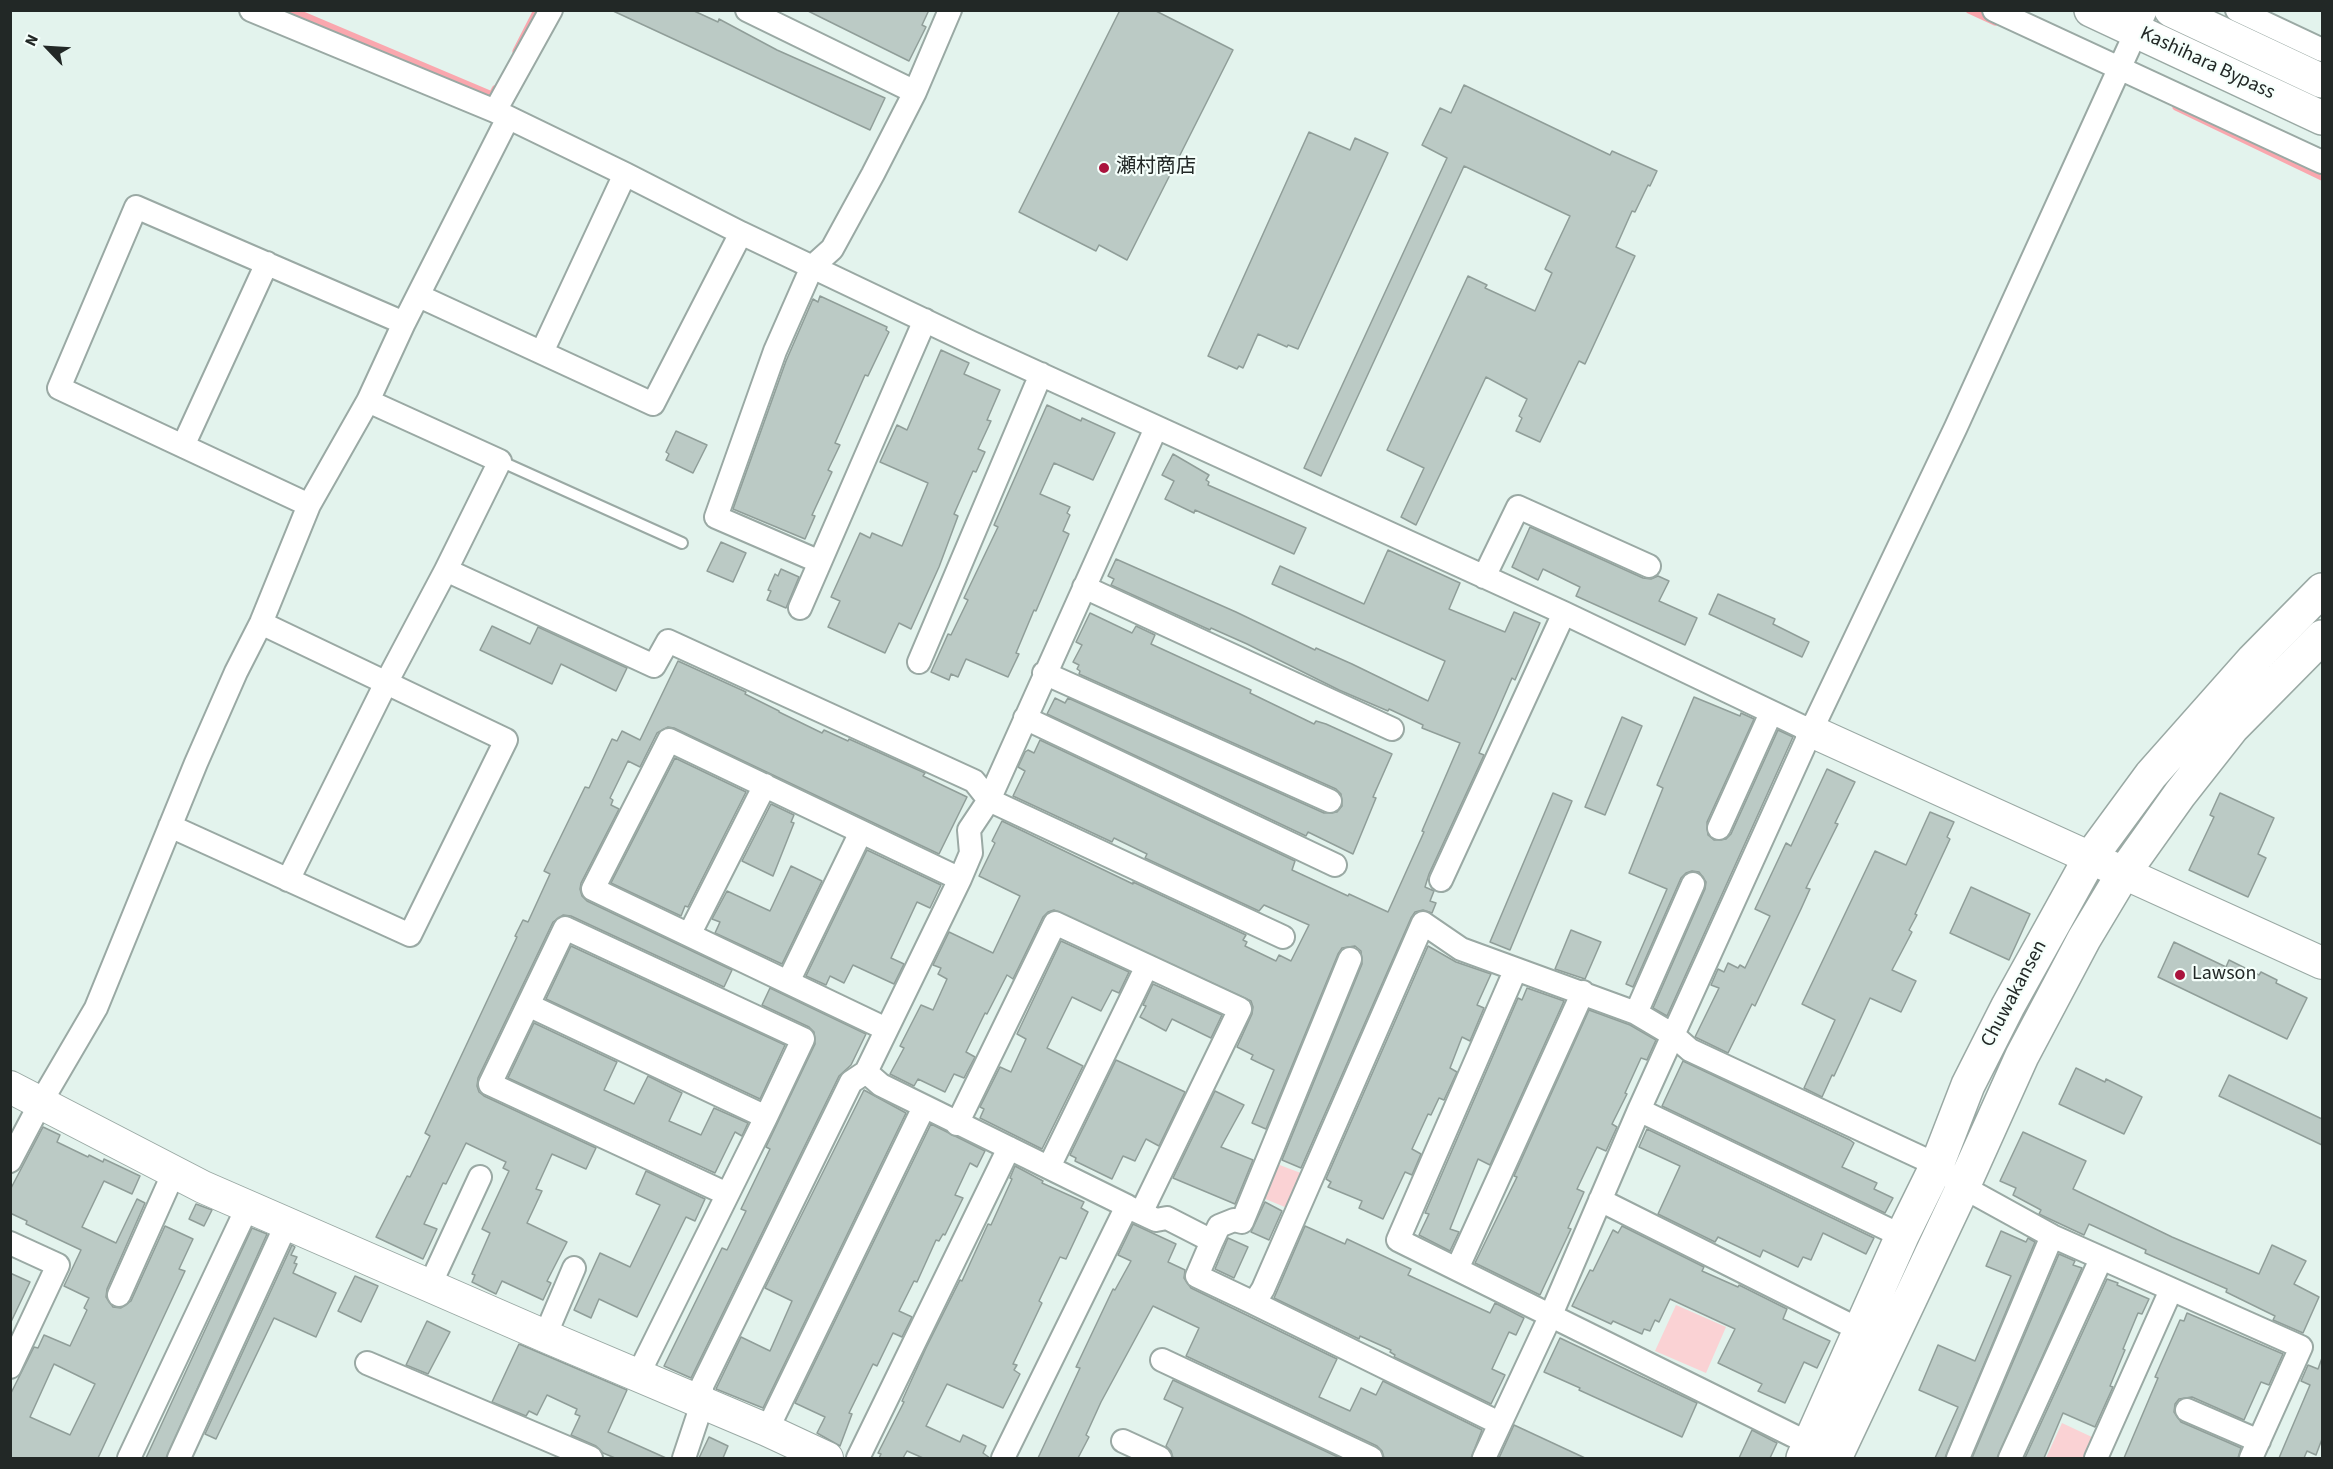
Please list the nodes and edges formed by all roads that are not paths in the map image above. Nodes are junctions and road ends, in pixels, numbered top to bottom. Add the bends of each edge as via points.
1 (251, 10) edge
2 (551, 10) edge
3 (747, 10) edge
4 (950, 10) edge
5 (1994, 10) edge
6 (2091, 10) edge
7 (2171, 10) edge
8 (2238, 10) edge
9 (2141, 21) edge
10 (2322, 50) edge
11 (2119, 68) junction
12 (2322, 81) edge
13 (915, 92) junction
14 (502, 115) junction
15 (2322, 118) edge
16 (2322, 162) edge
17 (626, 174) junction
18 (741, 233) junction
19 (267, 263) junction
20 (812, 267) junction
21 (419, 296) junction
22 (925, 320) junction
23 (404, 323) junction
24 (542, 352) junction
25 (1041, 374) junction
26 (368, 401) junction
27 (1156, 428) junction
28 (183, 446) junction
29 (500, 461) junction
30 (309, 505) junction
31 (682, 543) dead end
32 (820, 562) junction
33 (1649, 566) dead end
34 (446, 570) junction
35 (1484, 577) junction
36 (1084, 587) junction
37 (2322, 590) edge
38 (800, 608) dead end
39 (1564, 614) junction
40 (261, 623) junction
41 (2322, 637) edge
42 (919, 662) dead end
43 (1044, 673) junction
44 (386, 683) junction
45 (1771, 713) junction
46 (1025, 718) junction
47 (1392, 729) dead end
48 (1811, 731) junction
49 (765, 786) junction
50 (988, 800) junction
51 (1330, 801) dead end
52 (170, 826) junction
53 (1719, 828) dead end
54 (861, 832) junction
55 (2090, 858) junction
56 (1335, 865) dead end
57 (2124, 874) junction
58 (960, 879) junction
59 (288, 880) junction
60 (1441, 880) dead end
61 (1693, 884) dead end
62 (689, 935) junction
63 (1283, 937) dead end
64 (1350, 959) dead end
65 (2322, 963) edge
66 (1147, 966) junction
67 (1515, 971) junction
68 (788, 982) junction
69 (1583, 992) junction
70 (528, 1005) junction
71 (1636, 1013) junction
72 (886, 1029) junction
73 (1672, 1035) junction
74 (866, 1072) junction
75 (10, 1088) edge
76 (41, 1102) junction
77 (924, 1107) junction
78 (1639, 1110) junction
79 (766, 1117) junction
80 (957, 1124) junction
81 (1009, 1148) junction
82 (10, 1161) edge
83 (1936, 1165) junction
84 (1049, 1167) junction
85 (174, 1172) junction
86 (480, 1177) dead end
87 (1963, 1187) junction
88 (728, 1194) junction
89 (1600, 1200) junction
90 (248, 1206) junction
91 (1134, 1210) junction
92 (287, 1223) junction
93 (1902, 1236) junction
94 (2052, 1236) junction
95 (1212, 1241) junction
96 (10, 1243) edge
97 (2101, 1258) junction
98 (574, 1268) dead end
99 (1456, 1269) junction
100 (430, 1286) junction
101 (2171, 1290) junction
102 (119, 1295) dead end
103 (1254, 1303) junction
104 (1550, 1317) junction
105 (1860, 1330) junction
106 (545, 1336) junction
107 (1162, 1360) dead end
108 (367, 1363) dead end
109 (10, 1367) edge
110 (638, 1375) junction
111 (702, 1404) junction
112 (2187, 1410) dead end
113 (1499, 1423) junction
114 (767, 1430) junction
115 (1123, 1441) dead end
116 (2255, 1450) edge
117 (1816, 1454) edge
118 (129, 1458) edge
119 (179, 1458) edge
120 (591, 1458) edge
121 (684, 1458) edge
122 (827, 1458) edge
123 (858, 1458) edge
124 (1003, 1458) edge
125 (1160, 1458) edge
126 (1371, 1458) edge
127 (1484, 1458) edge
128 (1958, 1458) edge
129 (2010, 1458) edge
130 (2096, 1458) edge

1 - 14 street
2 - 14 street
3 - 13 street
4 - 13 street
5 - 11 street
6 - 9 main road, Kashihara Bypass
7 - 12 main road, Kashihara Bypass
8 - 10 street
9 - 11 street
9 - 15 main road, Kashihara Bypass
11 - 16 street
11 - 48 street via 1956,427
13 - 20 street via 832,249
14 - 17 street
14 - 21 street
17 - 18 street
17 - 24 street
18 - 20 street
18 - 24 street via 653,404
19 - 23 street
19 - 28 street
19 - 28 street via 136,207 59,387
20 - 22 street
20 - 32 street via 775,351 716,517
21 - 23 street
21 - 24 street
22 - 25 street
22 - 32 street
23 - 26 street
25 - 27 street
25 - 42 street
26 - 29 street
26 - 30 street
27 - 35 street
27 - 36 street
28 - 30 street
29 - 31 lane
29 - 34 street
30 - 40 street
32 - 38 street
33 - 35 street via 1518,507
34 - 44 street
34 - 50 street via 654,666 668,641 974,781
35 - 39 street
36 - 43 street
36 - 47 street
37 - 55 main road, Chuwakansen via 2253,660 2151,775
39 - 45 street
39 - 60 street
40 - 44 street
40 - 52 street
41 - 57 main road, Chuwakansen via 2232,728
43 - 46 street
43 - 51 street
44 - 59 street
44 - 59 street via 506,740 415,925 410,935
45 - 48 street
45 - 53 street
46 - 50 street
46 - 56 street
48 - 55 street
48 - 73 street
49 - 54 street
49 - 62 street
49 - 62 street via 669,740 593,889
50 - 58 street via 969,830 971,853
50 - 63 street
52 - 59 street
52 - 76 street via 96,1008
54 - 58 street
54 - 68 street
55 - 57 street
55 - 83 main road, Chuwakansen via 1968,1085
57 - 65 street
57 - 87 main road, Chuwakansen via 2084,939 2022,1056
58 - 72 street
61 - 71 street
62 - 68 street
64 - 95 street via 1242,1222 1234,1220 1220,1226
66 - 80 street via 1055,923
66 - 84 street
66 - 91 street via 1240,1009
67 - 69 street
67 - 99 street via 1398,1240
67 - 103 street via 1461,949 1423,923
68 - 72 street
69 - 71 street
69 - 99 street
70 - 79 street
70 - 79 street via 565,928 793,1034 803,1039
70 - 88 street via 490,1084
71 - 73 street
72 - 74 street
73 - 78 street
73 - 83 street via 1690,1050
74 - 77 street via 881,1085
74 - 111 street via 851,1082 776,1232 702,1386
75 - 76 street
76 - 82 street
76 - 85 street
77 - 80 street
77 - 114 street
78 - 89 street
78 - 93 street
79 - 88 street
80 - 81 street
81 - 84 street
81 - 123 street
83 - 87 street
83 - 93 main road, Chuwakansen
84 - 91 street
85 - 90 street
85 - 102 street
86 - 100 street
87 - 94 street
87 - 117 main road, Chuwakansen
88 - 110 street
89 - 104 street
89 - 105 street
90 - 92 street
90 - 118 street
91 - 95 street via 1156,1220 1167,1218
91 - 124 street
92 - 100 street
92 - 119 street
93 - 105 main road, Chuwakansen
94 - 97 street
94 - 128 street
95 - 103 street via 1197,1276
96 - 109 street via 58,1265
97 - 101 street
97 - 129 street
98 - 106 street
99 - 104 street
100 - 106 street
101 - 116 street via 2301,1347
101 - 130 street
103 - 113 street
104 - 113 street
104 - 117 street
105 - 117 main road, Chuwakansen
106 - 110 street
107 - 126 street
108 - 120 street
110 - 111 street
111 - 114 street
111 - 121 street
112 - 116 street
113 - 127 street
114 - 122 street
115 - 125 street

